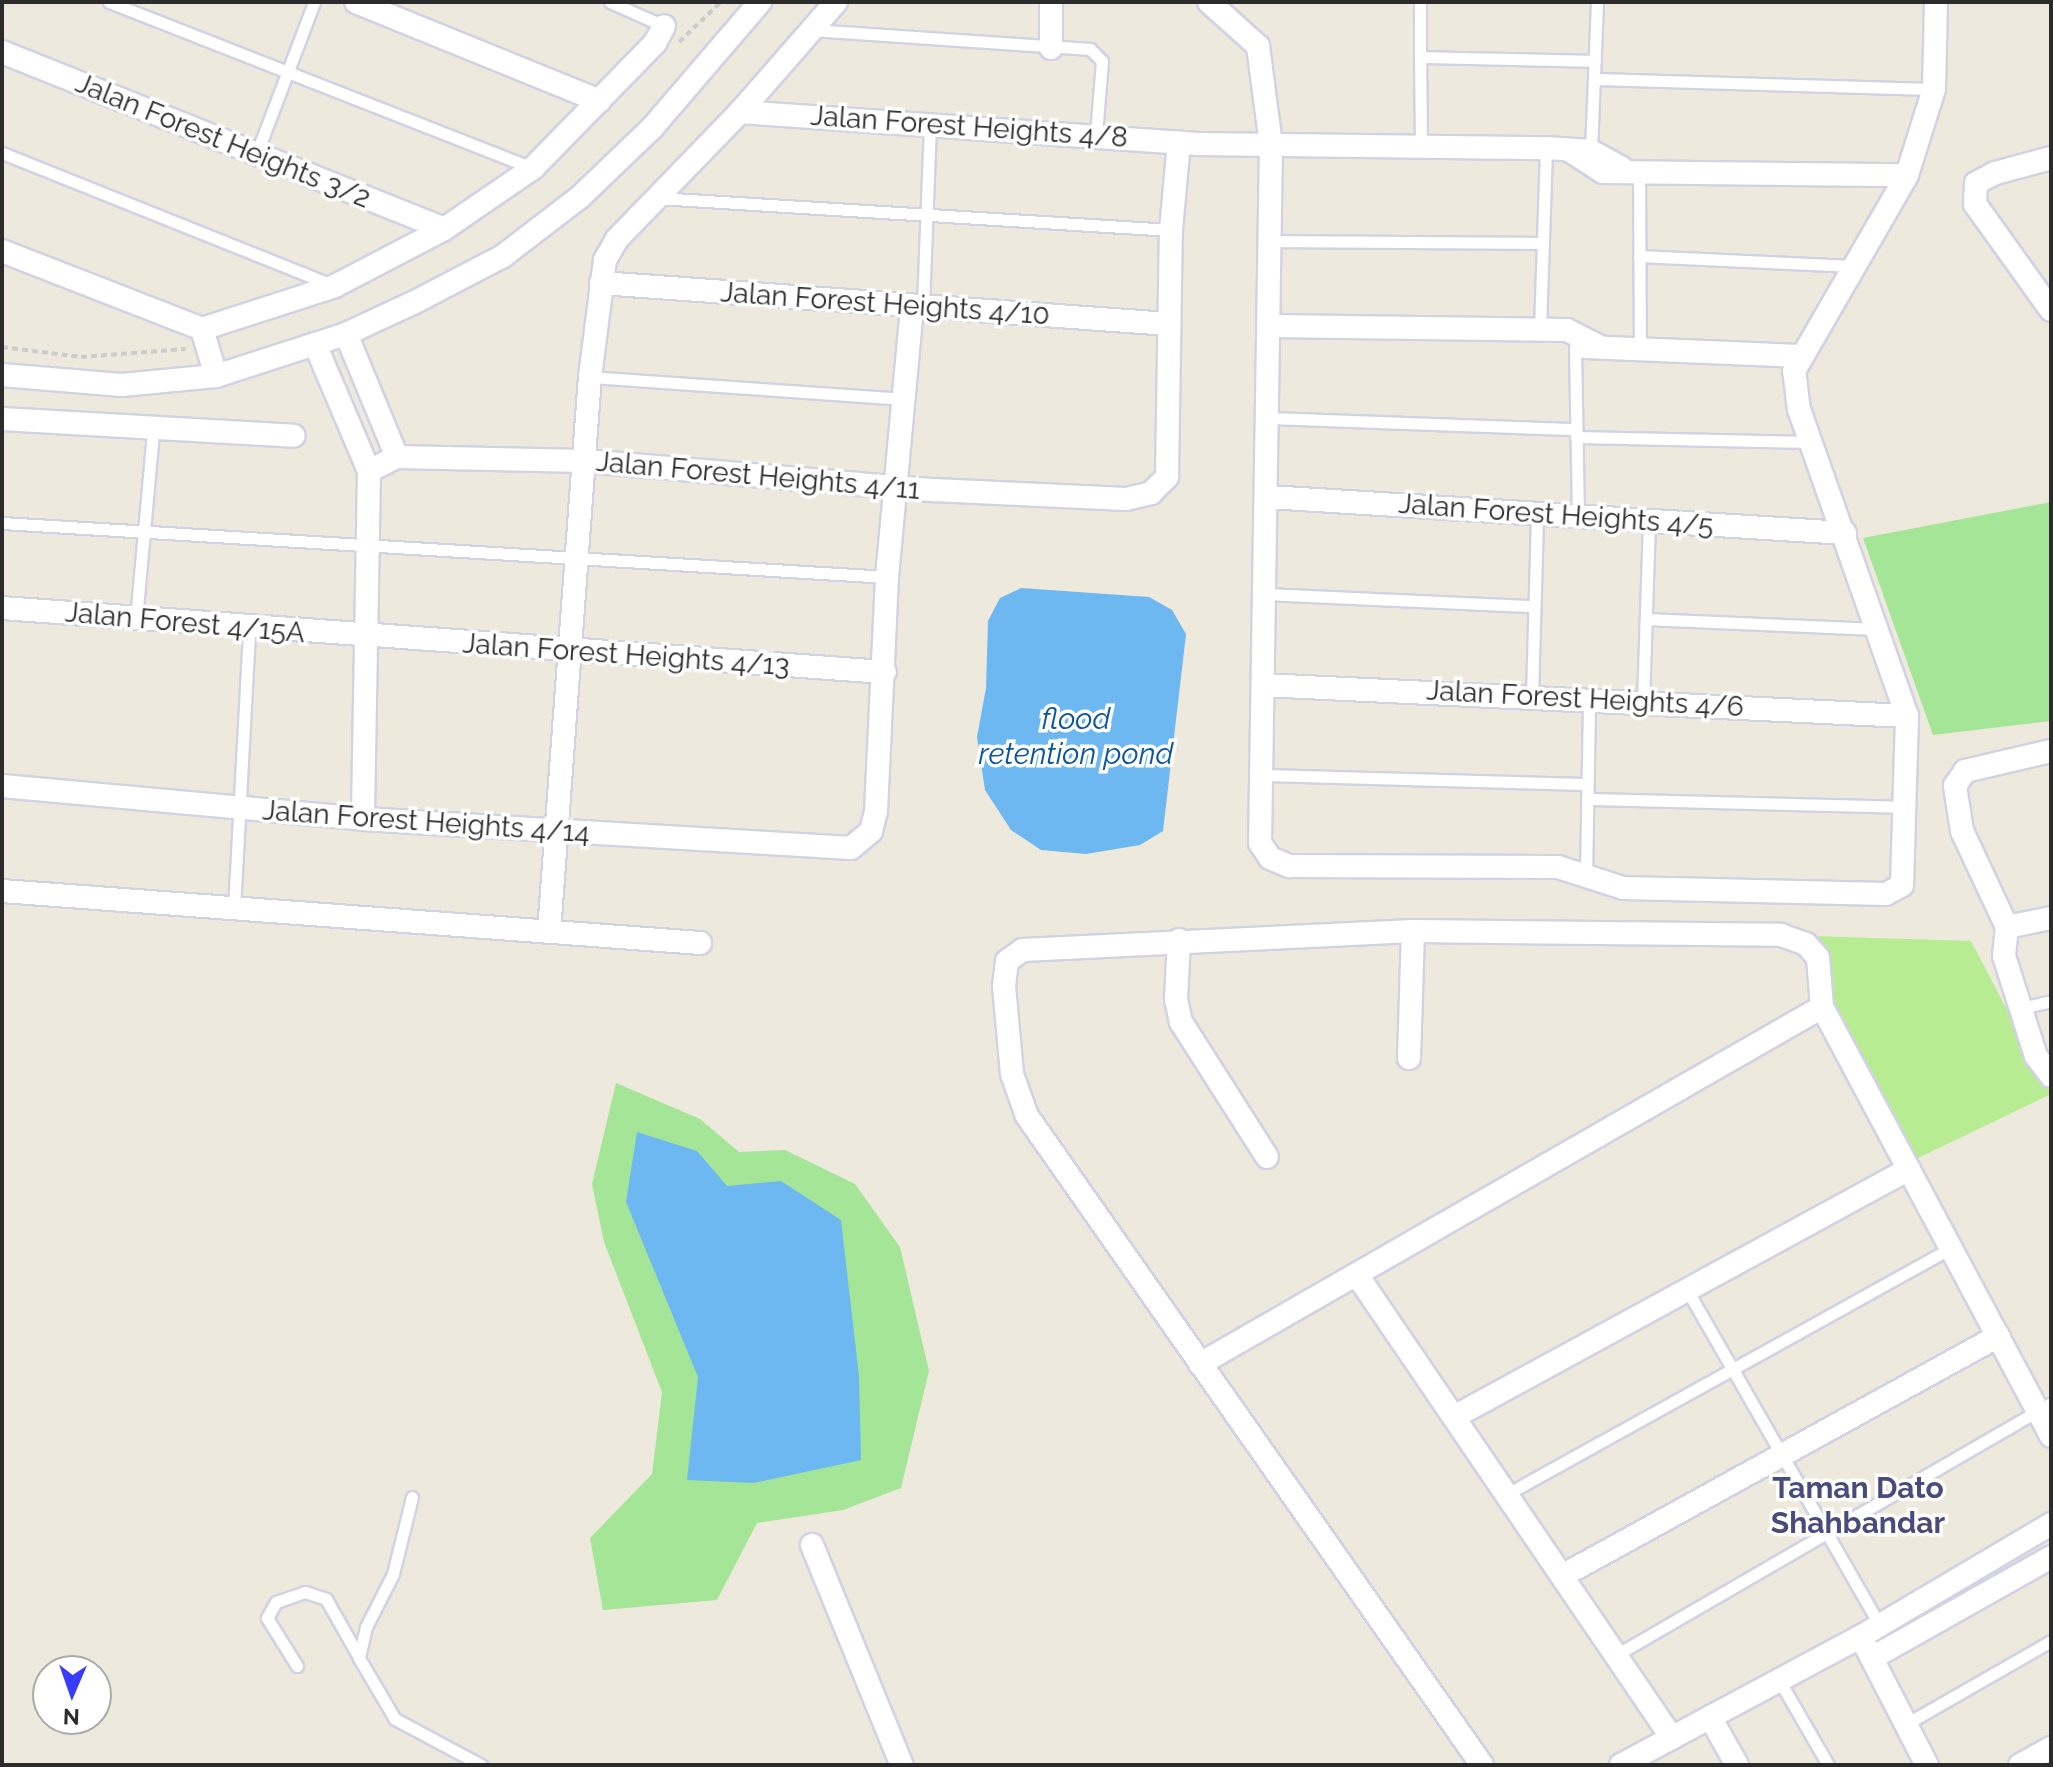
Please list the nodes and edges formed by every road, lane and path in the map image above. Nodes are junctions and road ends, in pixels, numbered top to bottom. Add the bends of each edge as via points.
1 (109, 2) edge
2 (314, 2) edge
3 (356, 2) edge
4 (610, 2) edge
5 (760, 2) edge
6 (836, 2) edge
7 (1051, 2) edge
8 (1209, 2) edge
9 (1420, 2) edge
10 (1597, 2) edge
11 (1936, 2) edge
12 (664, 26) joint
13 (811, 30) junction
14 (1051, 48) junction
15 (2, 52) edge
16 (1420, 57) junction
17 (1595, 61) junction
18 (287, 75) junction
19 (1594, 79) junction
20 (1934, 89) junction
21 (600, 101) junction
22 (740, 112) junction
23 (930, 124) junction
24 (1096, 134) junction
25 (1188, 143) junction
26 (1271, 145) junction
27 (1421, 146) junction
28 (1569, 150) junction
29 (2, 153) edge
30 (256, 155) junction
31 (2051, 158) edge
32 (533, 168) junction
33 (1630, 169) junction
34 (1907, 175) junction
35 (657, 198) junction
36 (927, 217) junction
37 (444, 229) junction
38 (1171, 230) junction
39 (1271, 241) junction
40 (1543, 243) junction
41 (2, 251) edge
42 (1639, 256) junction
43 (1853, 266) junction
44 (601, 283) junction
45 (335, 286) junction
46 (918, 306) junction
47 (2051, 310) edge
48 (1169, 324) junction
49 (1272, 326) junction
50 (202, 329) junction
51 (1548, 331) junction
52 (346, 334) junction
53 (315, 344) junction
54 (1599, 346) junction
55 (1575, 347) junction
56 (1640, 349) junction
57 (1800, 356) junction
58 (2, 375) edge
59 (216, 376) junction
60 (590, 377) junction
61 (906, 399) junction
62 (1270, 418) junction
63 (2, 419) edge
64 (153, 432) junction
65 (1576, 433) junction
66 (294, 436) dead end
67 (1811, 442) junction
68 (397, 457) junction
69 (585, 461) junction
70 (369, 471) junction
71 (898, 487) junction
72 (1268, 497) junction
73 (1537, 514) junction
74 (1578, 516) junction
75 (1649, 521) junction
76 (2, 523) edge
77 (144, 531) junction
78 (1845, 533) junction
79 (369, 545) junction
80 (578, 558) junction
81 (887, 577) junction
82 (1265, 594) junction
83 (1534, 606) junction
84 (2, 608) edge
85 (136, 619) junction
86 (1646, 619) junction
87 (249, 629) junction
88 (1878, 629) junction
89 (367, 638) junction
90 (570, 651) junction
91 (885, 672) junction
92 (1263, 685) junction
93 (1532, 696) junction
94 (1589, 699) junction
95 (1643, 702) junction
96 (1907, 716) junction
97 (2051, 751) edge
98 (1262, 775) junction
99 (1587, 784) junction
100 (2, 786) edge
101 (1587, 799) junction
102 (1906, 807) junction
103 (238, 808) junction
104 (363, 819) junction
105 (553, 833) junction
106 (1586, 876) junction
107 (2, 891) edge
108 (234, 909) junction
109 (2051, 918) edge
110 (2007, 927) junction
111 (1413, 931) junction
112 (549, 932) junction
113 (1179, 940) junction
114 (700, 943) dead end
115 (2051, 1001) edge
116 (1822, 1007) junction
117 (2021, 1008) junction
118 (1409, 1058) dead end
119 (2051, 1076) edge
120 (1267, 1157) dead end
121 (1909, 1169) junction
122 (1951, 1248) junction
123 (1357, 1275) junction
124 (1687, 1290) junction
125 (1998, 1336) junction
126 (1200, 1364) junction
127 (1732, 1368) junction
128 (2044, 1407) edge
129 (1454, 1417) junction
130 (2051, 1436) edge
131 (1782, 1454) junction
132 (1507, 1494) junction
133 (412, 1497) dead end
134 (2051, 1524) edge
135 (1827, 1532) junction
136 (812, 1545) dead end
137 (2051, 1557) edge
138 (1562, 1576) junction
139 (1870, 1631) junction
140 (2051, 1641) edge
141 (1616, 1655) junction
142 (359, 1658) junction
143 (1872, 1658) junction
144 (297, 1666) dead end
145 (1779, 1680) junction
146 (1710, 1717) junction
147 (1906, 1724) junction
148 (1672, 1738) junction
149 (2051, 1748) edge
150 (481, 1765) edge
151 (902, 1765) edge
152 (1482, 1765) edge
153 (1621, 1765) edge
154 (1737, 1765) edge
155 (1828, 1765) edge
156 (1927, 1765) edge
157 (2020, 1765) edge

1 - 18 lane
2 - 18 lane
3 - 21 street
4 - 12 lane
5 - 52 street via 652,128 542,230 503,256
6 - 13 street
7 - 14 street
8 - 26 street via 1258,46
9 - 16 lane
10 - 17 lane
11 - 20 street
12 - 21 street via 655,43
13 - 14 lane
13 - 22 street
14 - 24 lane via 1090,49 1102,61
15 - 30 street, Jalan Forest Heights 3/2
16 - 17 lane
16 - 27 lane
17 - 19 lane
18 - 30 lane
18 - 32 lane
19 - 20 lane
19 - 28 lane
20 - 34 street
21 - 32 street
22 - 23 street, Jalan Forest Heights 4/8
22 - 35 street
23 - 24 street, Jalan Forest Heights 4/8
23 - 36 lane
24 - 25 street, Jalan Forest Heights 4/8
25 - 26 street, Jalan Forest Heights 4/8
25 - 38 street
26 - 27 street, Jalan Forest Heights 4/8
26 - 39 street
27 - 28 street, Jalan Forest Heights 4/8
28 - 33 street via 1603,172
28 - 40 lane
29 - 45 lane
30 - 37 street, Jalan Forest Heights 3/2
31 - 47 street via 1976,183 1975,204
32 - 37 street
33 - 34 street
33 - 42 lane
34 - 43 street
35 - 36 lane
35 - 44 street via 617,239 605,260
36 - 38 lane
36 - 46 lane
37 - 45 street
38 - 48 street
39 - 40 lane
39 - 49 street
40 - 51 lane
41 - 50 street
42 - 43 lane
42 - 56 lane
43 - 57 street
44 - 46 street, Jalan Forest Heights 4/10
44 - 60 street
45 - 50 street
46 - 48 street, Jalan Forest Heights 4/10
46 - 61 street
48 - 71 street, Jalan Forest Heights 4/11 via 1167,477 1151,493 1126,499
49 - 51 street
49 - 62 street
50 - 59 street
51 - 54 street via 1575,331
51 - 55 street
52 - 53 street
52 - 68 street
53 - 59 street
53 - 70 street
54 - 55 street
54 - 56 street
55 - 65 lane
56 - 57 street
57 - 67 street via 1793,391
58 - 59 street via 122,385
60 - 61 lane
60 - 69 street
61 - 71 street
62 - 65 lane
62 - 72 street
63 - 64 street
64 - 66 street
64 - 77 lane
65 - 67 lane
65 - 74 lane
67 - 78 street
68 - 69 street, Jalan Forest Heights 4/11
68 - 70 street, Jalan Forest Heights 4/11
69 - 71 street, Jalan Forest Heights 4/11
69 - 80 street
70 - 79 street
71 - 81 street
72 - 73 street, Jalan Forest Heights 4/5
72 - 82 street
73 - 74 street, Jalan Forest Heights 4/5
73 - 83 lane
74 - 75 street, Jalan Forest Heights 4/5
75 - 78 street, Jalan Forest Heights 4/5
75 - 86 lane
76 - 77 lane
77 - 79 lane
77 - 85 lane
78 - 88 street
79 - 80 lane
79 - 89 street
80 - 81 lane
80 - 90 street
81 - 91 street
82 - 83 lane
82 - 92 street
83 - 93 lane
84 - 85 street, Jalan Forest 4/15A
85 - 87 street, Jalan Forest 4/15A
86 - 88 lane
86 - 95 lane
87 - 89 street, Jalan Forest 4/15A
87 - 103 lane
88 - 96 street
89 - 90 street, Jalan Forest Heights 4/13
89 - 104 street
90 - 91 street, Jalan Forest Heights 4/13
90 - 105 street
91 - 105 street, Jalan Forest Heights 4/14 via 876,811 871,831 851,848
92 - 93 street, Jalan Forest Heights 4/6
92 - 98 street
93 - 94 street, Jalan Forest Heights 4/6
94 - 95 street, Jalan Forest Heights 4/6
94 - 99 lane
95 - 96 street, Jalan Forest Heights 4/6
96 - 102 street
97 - 110 street via 1965,771 1955,786 1962,831
98 - 99 lane
98 - 106 street via 1260,843 1270,858 1289,866 1558,867
99 - 101 lane
100 - 103 street, Jalan Forest Heights 4/14
101 - 102 lane
101 - 106 lane
102 - 106 street via 1902,885 1886,894 1623,888
103 - 104 street, Jalan Forest Heights 4/14
103 - 108 lane
104 - 105 street, Jalan Forest Heights 4/14
105 - 112 street
107 - 108 street
108 - 112 street
109 - 110 street
110 - 117 street via 2004,956
111 - 113 street
111 - 116 street via 1781,935 1806,944 1818,958
111 - 118 street
112 - 114 street
113 - 120 street via 1176,999 1181,1022
113 - 126 street via 1023,950 1007,961 1004,986 1012,1074 1027,1116
115 - 117 lane
116 - 121 street
116 - 123 street
117 - 119 street via 2036,1056
121 - 122 street
121 - 124 street
122 - 125 street
122 - 127 lane
123 - 126 street
123 - 129 street
124 - 127 lane
124 - 129 street
125 - 128 street
125 - 131 street
126 - 152 street
127 - 131 lane
127 - 132 lane
128 - 130 street
128 - 135 lane
129 - 132 street
131 - 135 lane
131 - 138 street
132 - 138 street
133 - 142 lane via 393,1574 366,1627
134 - 139 street
135 - 139 lane
135 - 141 lane
136 - 151 street
137 - 143 street
138 - 141 street
139 - 143 street
139 - 145 street
140 - 147 lane
141 - 148 street
142 - 144 lane via 326,1599 305,1592 276,1602 267,1618
142 - 150 lane via 395,1719
143 - 147 street
145 - 146 street
145 - 155 lane
146 - 148 street
146 - 154 street
147 - 156 street
148 - 153 street
149 - 157 street

